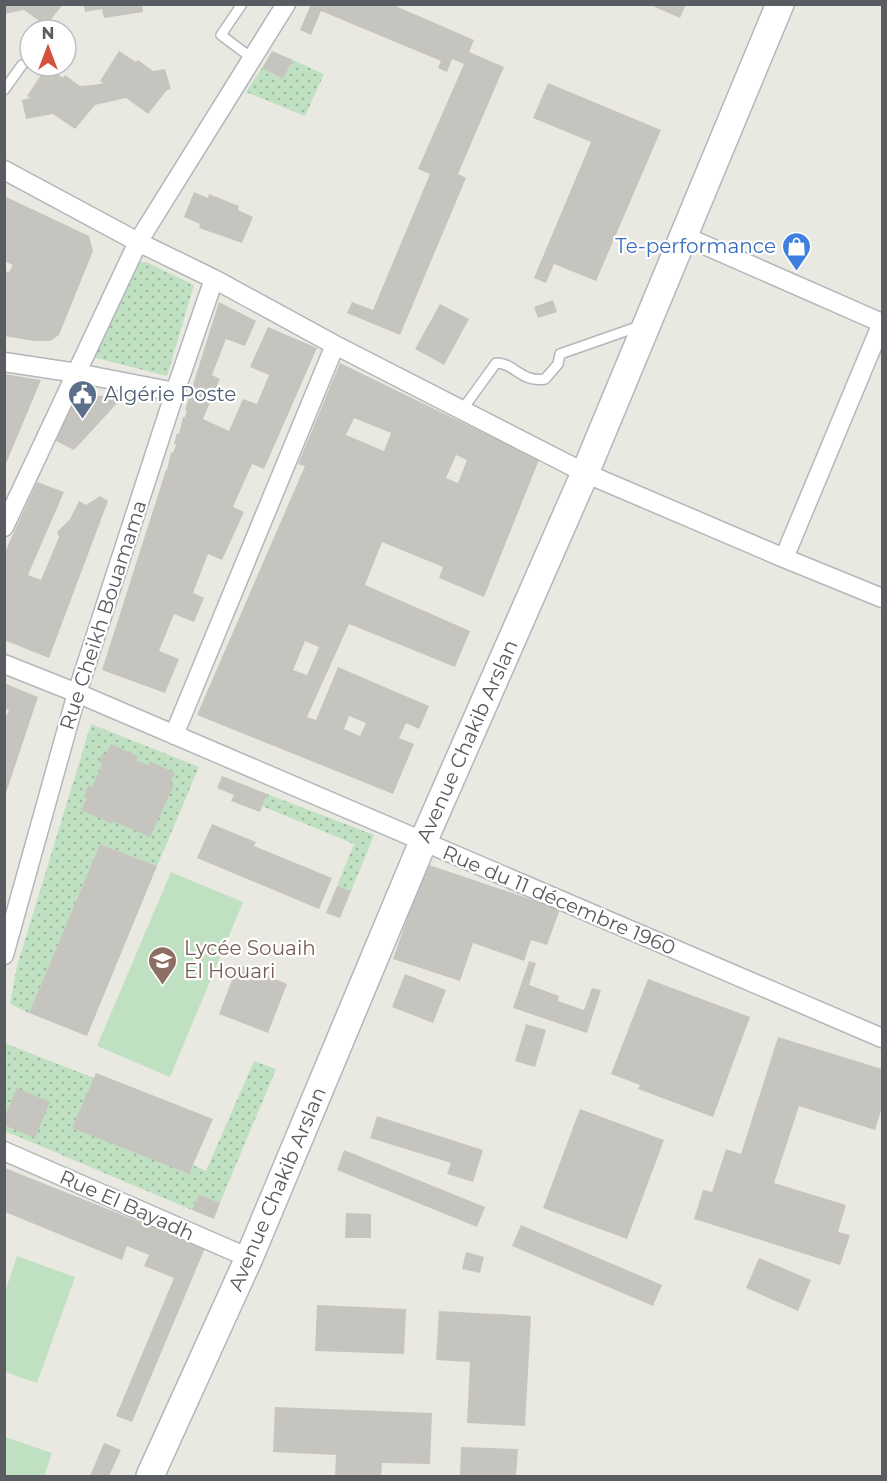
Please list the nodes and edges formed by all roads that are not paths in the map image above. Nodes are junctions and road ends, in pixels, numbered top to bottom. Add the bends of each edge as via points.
1 (242, 4) edge
2 (286, 4) edge
3 (780, 4) edge
4 (252, 59) junction
5 (18, 71) edge
6 (4, 90) edge
7 (4, 170) edge
8 (684, 237) junction
9 (138, 242) junction
10 (214, 279) junction
11 (648, 323) junction
12 (882, 323) edge
13 (335, 345) junction
14 (4, 362) edge
15 (76, 373) junction
16 (175, 392) junction
17 (462, 410) junction
18 (585, 473) junction
19 (4, 527) edge
20 (784, 558) junction
21 (882, 597) edge
22 (4, 664) edge
23 (77, 693) junction
24 (174, 735) junction
25 (423, 842) junction
26 (4, 955) edge
27 (882, 1038) edge
28 (4, 1151) edge
29 (249, 1258) junction
30 (150, 1476) edge

1 - 4 lane via 220,34
2 - 4 street
3 - 8 main road, Avenue Chakib Arslan
4 - 9 street
5 - 6 lane
7 - 9 street
8 - 11 main road, Avenue Chakib Arslan
8 - 12 street
9 - 10 street
9 - 15 street
10 - 13 street
10 - 16 street, Rue Cheikh Bouamama
11 - 17 lane via 560,354 558,364 545,379 534,381 504,363 496,363
11 - 18 main road, Avenue Chakib Arslan
12 - 20 street
13 - 17 street
13 - 24 street
14 - 15 street
15 - 16 street
15 - 19 street
16 - 23 street, Rue Cheikh Bouamama
17 - 18 street
18 - 20 street
18 - 25 main road, Avenue Chakib Arslan
20 - 21 street
22 - 23 street, Rue du 11 décembre 1960
23 - 24 street, Rue du 11 décembre 1960
23 - 26 street, Rue Cheikh Bouamama
24 - 25 street, Rue du 11 décembre 1960
25 - 27 street, Rue du 11 décembre 1960
25 - 29 main road, Avenue Chakib Arslan
28 - 29 street, Rue El Bayadh
29 - 30 main road, Avenue Chakib Arslan

